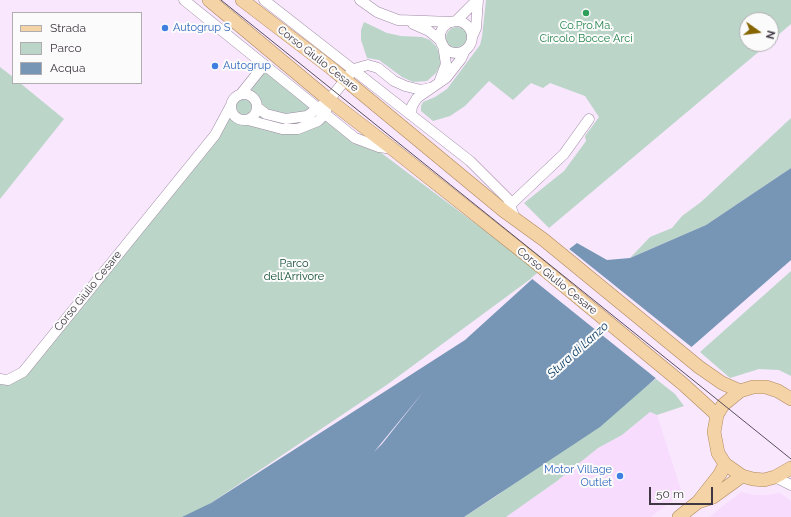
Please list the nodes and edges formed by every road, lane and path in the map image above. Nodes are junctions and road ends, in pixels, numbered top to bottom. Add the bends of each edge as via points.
1 (184, 0) edge
2 (209, 0) edge
3 (242, 0) edge
4 (264, 0) edge
5 (360, 0) edge
6 (477, 0) edge
7 (454, 21) junction
8 (408, 22) junction
9 (472, 36) junction
10 (442, 43) junction
11 (465, 50) junction
12 (264, 65) junction
13 (349, 75) junction
14 (434, 86) junction
15 (240, 95) junction
16 (329, 100) junction
17 (231, 105) junction
18 (257, 107) junction
19 (321, 111) junction
20 (411, 115) junction
21 (243, 119) junction
22 (589, 119) dead end
23 (215, 135) junction
24 (394, 150) junction
25 (507, 208) junction
26 (0, 379) edge
27 (740, 391) junction
28 (790, 398) edge
29 (717, 415) junction
30 (725, 464) junction
31 (785, 473) edge
32 (742, 476) junction
33 (791, 485) edge
34 (698, 502) junction
35 (680, 517) edge

1 - 12 street, Corso Giulio Cesare
2 - 16 main road, Corso Giulio Cesare
3 - 13 main road, Corso Giulio Cesare
4 - 13 street, Corso Giulio Cesare
5 - 8 street via 381,14
6 - 7 street
6 - 9 street via 476,28
7 - 8 street
7 - 9 street via 467,26
7 - 10 street via 443,29
8 - 10 street via 429,31
9 - 11 street
10 - 11 street via 453,52
10 - 14 street via 446,64 444,73
11 - 14 street via 446,78
12 - 15 street
12 - 19 street, Corso Giulio Cesare
13 - 14 street via 359,66 368,64 401,84 421,90
13 - 16 street
13 - 20 street, Corso Giulio Cesare
13 - 25 main road, Corso Giulio Cesare
14 - 20 street via 416,98
15 - 17 street
15 - 18 street via 252,98
16 - 19 street
16 - 24 main road, Corso Giulio Cesare
17 - 21 street via 233,115
17 - 23 street, Corso Giulio Cesare
18 - 19 street via 266,114 293,119
18 - 21 street via 254,116
19 - 21 street via 314,124 294,130
19 - 24 street, Corso Giulio Cesare via 355,138 379,148
20 - 25 street, Corso Giulio Cesare via 470,161 508,199
21 - 23 street, Corso Giulio Cesare
22 - 25 street via 564,154
23 - 26 street, Corso Giulio Cesare via 23,372 8,380
24 - 29 main road, Corso Giulio Cesare via 529,257
25 - 27 main road, Corso Giulio Cesare via 515,219 699,367 722,383
27 - 28 main road via 766,387 778,390
27 - 29 main road via 727,401
29 - 30 main road via 714,441
30 - 32 main road
30 - 34 main road
31 - 32 main road via 753,480
31 - 33 street
32 - 34 main road via 713,497
34 - 35 main road

